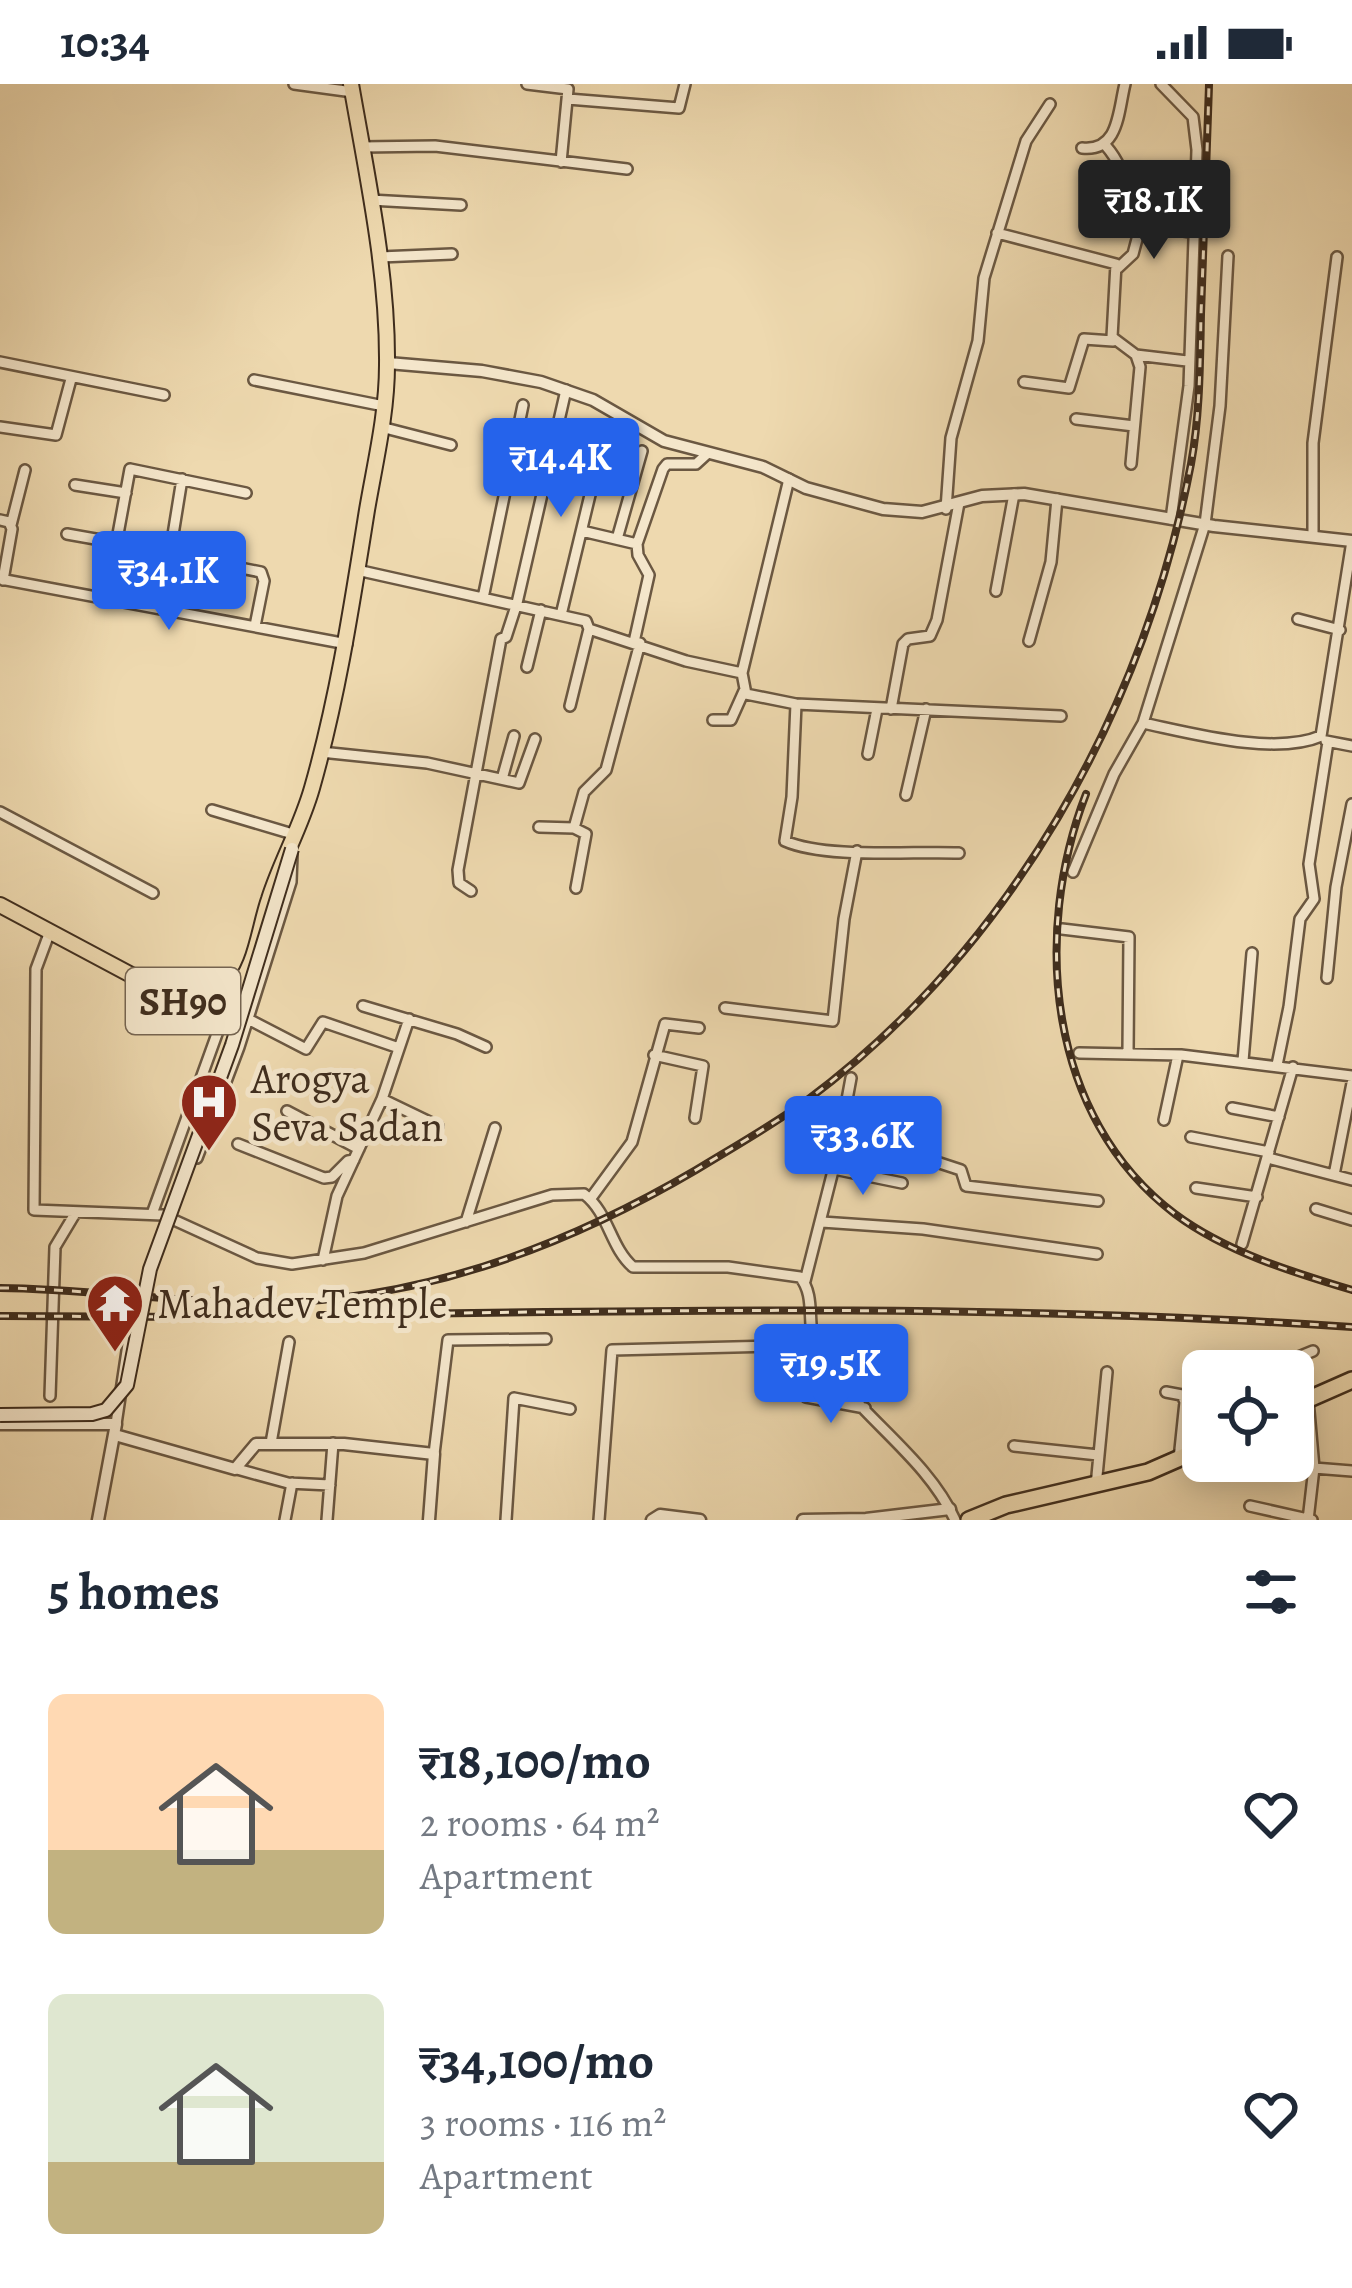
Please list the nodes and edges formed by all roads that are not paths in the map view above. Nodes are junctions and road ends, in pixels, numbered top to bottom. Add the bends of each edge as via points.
1 (294, 84) edge
2 (527, 84) edge
3 (685, 84) edge
4 (1125, 84) edge
5 (1161, 84) edge
6 (352, 88) edge
7 (568, 99) junction
8 (1050, 104) dead end
9 (1106, 146) junction
10 (362, 147) junction
11 (1082, 148) dead end
12 (561, 162) junction
13 (627, 169) dead end
14 (370, 200) junction
15 (461, 205) dead end
16 (1141, 224) junction
17 (997, 233) junction
18 (1196, 233) junction
19 (452, 254) dead end
20 (1228, 256) dead end
21 (378, 257) junction
22 (1337, 257) dead end
23 (1118, 268) junction
24 (1113, 340) junction
25 (1136, 355) junction
26 (1187, 361) junction
27 (0, 362) edge
28 (388, 363) junction
29 (71, 379) junction
30 (254, 380) dead end
31 (1024, 382) dead end
32 (566, 390) junction
33 (164, 395) dead end
34 (523, 405) dead end
35 (384, 406) junction
36 (1076, 419) dead end
37 (1134, 426) junction
38 (382, 427) junction
39 (0, 428) edge
40 (604, 437) dead end
41 (452, 446) dead end
42 (642, 451) dead end
43 (708, 453) junction
44 (512, 460) junction
45 (1131, 464) dead end
46 (548, 469) junction
47 (25, 470) dead end
48 (182, 478) junction
49 (789, 479) junction
50 (593, 483) junction
51 (75, 485) dead end
52 (126, 493) junction
53 (246, 493) dead end
54 (1014, 494) junction
55 (1057, 499) junction
56 (959, 503) junction
57 (946, 509) junction
58 (1172, 519) junction
59 (0, 520) edge
60 (1201, 524) junction
61 (11, 525) junction
62 (582, 531) junction
63 (67, 534) dead end
64 (1313, 536) junction
65 (616, 539) junction
66 (1352, 541) edge
67 (118, 544) junction
68 (637, 544) junction
69 (170, 554) junction
70 (358, 570) junction
71 (1, 579) edge
72 (996, 591) dead end
73 (483, 598) junction
74 (106, 599) junction
75 (517, 603) junction
76 (161, 609) junction
77 (541, 610) junction
78 (561, 614) junction
79 (1298, 620) dead end
80 (255, 626) junction
81 (589, 629) junction
82 (1340, 630) junction
83 (1029, 641) dead end
84 (637, 643) junction
85 (347, 644) junction
86 (527, 667) dead end
87 (742, 674) junction
88 (745, 691) junction
89 (796, 704) junction
90 (570, 706) dead end
91 (877, 709) junction
92 (891, 709) junction
93 (926, 709) junction
94 (1061, 716) dead end
95 (713, 720) dead end
96 (1143, 723) junction
97 (514, 736) dead end
98 (535, 739) dead end
99 (1315, 739) junction
100 (1328, 742) junction
101 (1352, 746) edge
102 (322, 752) junction
103 (868, 754) dead end
104 (476, 772) junction
105 (502, 779) junction
106 (907, 796) dead end
107 (1352, 804) edge
108 (212, 810) dead end
109 (0, 812) edge
110 (539, 826) dead end
111 (574, 828) junction
112 (294, 842) junction
113 (857, 851) junction
114 (958, 853) dead end
115 (1073, 872) dead end
116 (577, 888) dead end
117 (471, 891) dead end
118 (153, 893) dead end
119 (0, 905) edge
120 (1062, 929) dead end
121 (49, 934) junction
122 (1252, 953) dead end
123 (1327, 978) dead end
124 (226, 995) junction
125 (363, 1006) dead end
126 (725, 1008) dead end
127 (248, 1019) junction
128 (409, 1019) junction
129 (699, 1028) dead end
130 (486, 1047) dead end
131 (399, 1048) junction
132 (1079, 1053) dead end
133 (1128, 1053) junction
134 (654, 1054) junction
135 (1178, 1054) junction
136 (1243, 1061) junction
137 (1277, 1065) junction
138 (1293, 1067) junction
139 (851, 1078) dead end
140 (1352, 1080) edge
141 (382, 1099) junction
142 (1232, 1108) dead end
143 (287, 1111) dead end
144 (1279, 1117) junction
145 (695, 1118) dead end
146 (1164, 1120) dead end
147 (438, 1126) dead end
148 (495, 1128) dead end
149 (1191, 1137) dead end
150 (238, 1144) dead end
151 (839, 1145) junction
152 (357, 1155) junction
153 (1268, 1155) junction
154 (834, 1169) junction
155 (1334, 1175) junction
156 (1352, 1180) edge
157 (902, 1183) dead end
158 (1196, 1188) dead end
159 (1258, 1197) junction
160 (591, 1198) junction
161 (1098, 1201) dead end
162 (1316, 1209) dead end
163 (76, 1213) junction
164 (152, 1214) junction
165 (172, 1218) junction
166 (1352, 1220) edge
167 (466, 1222) junction
168 (822, 1222) junction
169 (1242, 1244) dead end
170 (1096, 1254) dead end
171 (323, 1260) junction
172 (805, 1281) junction
173 (130, 1331) dead end
174 (546, 1340) dead end
175 (289, 1342) dead end
176 (814, 1345) junction
177 (1107, 1372) dead end
178 (1352, 1380) edge
179 (1166, 1392) dead end
180 (50, 1396) dead end
181 (806, 1397) dead end
182 (1314, 1397) edge
183 (865, 1408) junction
184 (570, 1409) dead end
185 (0, 1419) edge
186 (116, 1429) junction
187 (333, 1443) junction
188 (271, 1444) junction
189 (1014, 1446) dead end
190 (434, 1454) junction
191 (1098, 1455) junction
192 (1182, 1458) edge
193 (1179, 1460) junction
194 (237, 1468) junction
195 (1314, 1468) edge
196 (1352, 1472) edge
197 (1313, 1482) edge
198 (292, 1483) junction
199 (330, 1485) junction
200 (1096, 1486) junction
201 (1250, 1506) dead end
202 (953, 1515) edge
203 (98, 1520) edge
204 (285, 1520) edge
205 (327, 1520) edge
206 (429, 1520) edge
207 (506, 1520) edge
208 (599, 1520) edge
209 (652, 1520) edge
210 (700, 1520) edge
211 (803, 1520) edge
212 (969, 1520) edge
213 (1310, 1520) edge

1 - 6 street
2 - 7 street via 566,87
3 - 7 street via 680,108
4 - 9 street
5 - 18 street via 1196,127
6 - 10 main road, SH90
7 - 12 street
8 - 17 street via 1026,141
9 - 11 street
9 - 16 street via 1123,168
10 - 12 street via 435,146
10 - 14 main road, SH90
12 - 13 street
14 - 15 street
14 - 21 main road, SH90
16 - 18 street
16 - 23 street via 1133,254
17 - 23 street
17 - 57 street via 953,423
18 - 26 street
19 - 21 street
20 - 60 street via 1220,406
21 - 28 main road, SH90
22 - 64 street via 1313,442
23 - 24 street
24 - 25 street
24 - 31 street via 1084,340 1069,388
25 - 26 street
25 - 37 street
26 - 58 street
27 - 29 street
28 - 32 street via 509,375
28 - 35 main road, SH90
29 - 33 street
29 - 39 street via 57,434
30 - 35 street
32 - 43 street via 646,434
32 - 46 street
34 - 44 street
35 - 38 main road, SH90
36 - 37 street
37 - 45 street
38 - 41 street
38 - 70 main road, SH90
40 - 50 street
42 - 65 street
43 - 49 street
43 - 68 street via 696,464 664,466
44 - 46 street
44 - 73 street
46 - 50 street
46 - 75 street
47 - 61 street
48 - 52 street via 132,468
48 - 53 street
48 - 69 street
49 - 57 street via 884,508
49 - 87 street
50 - 62 street
51 - 52 street
52 - 67 street
54 - 55 street
54 - 56 street
54 - 72 street
55 - 58 street
55 - 83 street
56 - 57 street
56 - 92 street via 937,620 930,636 903,644
58 - 60 street
59 - 61 street
60 - 64 street
60 - 96 street
61 - 71 street
62 - 65 street
62 - 78 street
63 - 67 street
64 - 66 street
65 - 68 street
66 - 82 street
67 - 74 street
68 - 84 street via 649,575
69 - 76 street
69 - 80 street via 261,572
70 - 73 street
70 - 85 main road, SH90
71 - 74 street
73 - 75 street
74 - 76 street
75 - 77 street
75 - 104 street via 501,639
76 - 80 street
77 - 78 street
77 - 86 street
78 - 81 street
79 - 82 street
80 - 85 street
81 - 84 street
81 - 90 street
82 - 99 street
84 - 87 street
84 - 111 street via 606,770 584,792
85 - 102 main road, SH90
87 - 88 street
88 - 89 street
88 - 95 street via 731,720
89 - 91 street
89 - 113 street via 785,842
91 - 92 street
91 - 103 street
92 - 93 street
93 - 94 street
93 - 106 street
96 - 99 street via 1257,743
96 - 115 street
97 - 105 street
98 - 105 street via 519,783
99 - 100 street
100 - 101 street
100 - 137 street via 1309,865 1314,898 1300,919
102 - 104 street
102 - 112 main road, SH90
104 - 105 street
104 - 117 street via 458,871
107 - 123 street
108 - 112 street
109 - 118 street
110 - 111 street
111 - 116 street via 587,836
112 - 124 main road, SH90 via 242,980
112 - 127 street via 291,882
112 - 185 main road, bridge via 232,1045 150,1268 127,1385 92,1414
113 - 114 street
113 - 126 street via 833,1021
119 - 121 main road, SH90
120 - 133 street via 1129,937
121 - 124 main road, SH90 via 166,996 193,1003
121 - 163 street via 36,969 33,1205
122 - 136 street
124 - 164 street
125 - 128 street
127 - 131 street via 306,1049 323,1022
127 - 165 street
128 - 130 street
128 - 131 street
129 - 134 street via 667,1023
131 - 141 street
132 - 133 street
133 - 135 street
134 - 145 street via 703,1066
134 - 160 street via 632,1142
135 - 136 street
135 - 146 street
136 - 137 street
137 - 138 street
138 - 140 street
138 - 144 street
139 - 151 street
140 - 155 street
141 - 147 street
141 - 152 street
142 - 144 street
143 - 152 street
144 - 153 street
148 - 167 street
149 - 153 street
150 - 152 street via 324,1178
151 - 154 street
151 - 161 street via 921,1156 961,1170 966,1186
152 - 171 street
153 - 155 street
153 - 159 street
154 - 157 street
154 - 168 street
155 - 156 street
158 - 159 street
159 - 169 street
160 - 167 street via 566,1192
160 - 172 street via 633,1267 752,1269
162 - 166 street
163 - 164 street
163 - 180 street via 55,1247
164 - 165 street
165 - 171 street via 268,1262
167 - 171 street
168 - 170 street
168 - 172 street
172 - 176 street
173 - 186 street
174 - 190 street via 446,1342
175 - 188 street
176 - 183 street
176 - 208 street via 612,1350
177 - 191 street
178 - 182 highway
179 - 193 street via 1185,1402
181 - 183 street
183 - 202 street
184 - 207 street via 514,1398
185 - 186 street
186 - 194 street
186 - 203 street
187 - 188 street
187 - 190 street
187 - 199 street
188 - 194 street via 251,1445
189 - 191 street
190 - 206 street
191 - 200 street
192 - 193 highway
193 - 200 highway
194 - 198 street
195 - 196 street
197 - 213 street
198 - 199 street
198 - 204 street
199 - 205 street
200 - 212 highway
201 - 213 street
202 - 211 street
209 - 210 street

